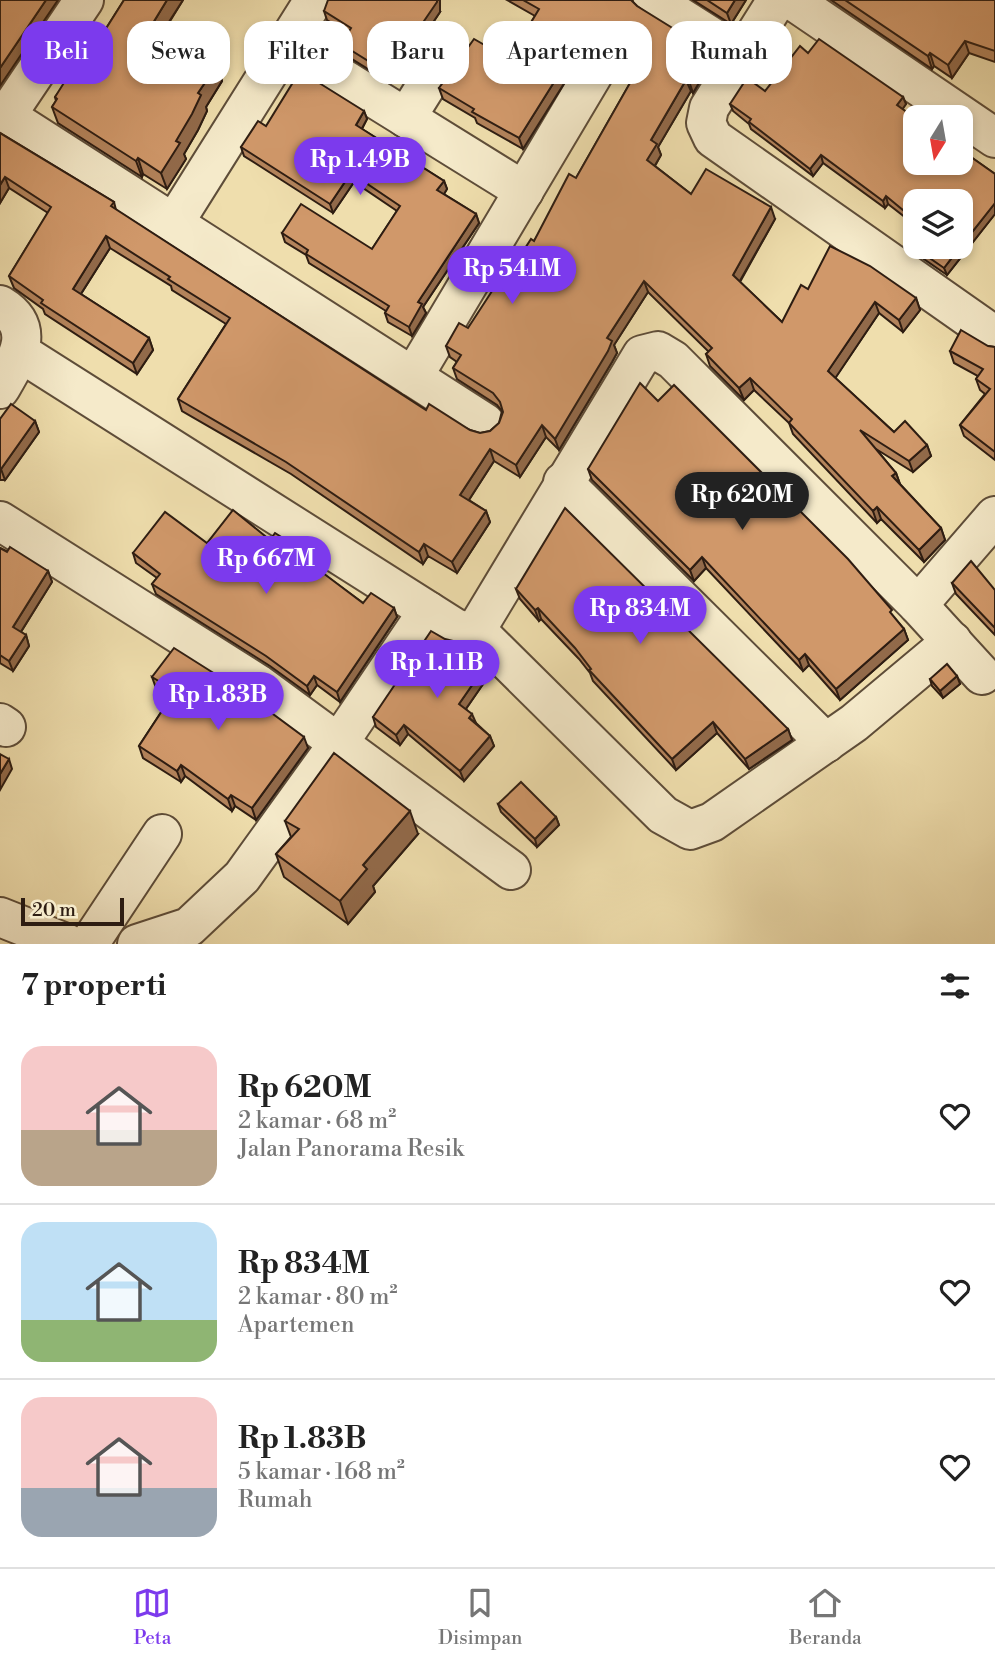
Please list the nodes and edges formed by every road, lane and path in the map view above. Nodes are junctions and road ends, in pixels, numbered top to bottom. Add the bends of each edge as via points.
1 (84, 0) edge
2 (314, 0) edge
3 (653, 0) edge
4 (777, 0) edge
5 (792, 0) edge
6 (301, 21) edge
7 (686, 21) edge
8 (262, 84) edge
9 (351, 84) edge
10 (427, 84) edge
11 (587, 84) edge
12 (3, 114) edge
13 (406, 118) junction
14 (995, 138) edge
15 (524, 191) junction
16 (174, 223) junction
17 (0, 305) edge
18 (995, 336) edge
19 (21, 353) junction
20 (413, 377) junction
21 (0, 389) edge
22 (485, 423) dead end
23 (563, 482) junction
24 (995, 516) edge
25 (0, 521) edge
26 (918, 605) junction
27 (428, 611) junction
28 (476, 629) junction
29 (952, 641) junction
30 (982, 675) dead end
31 (340, 741) junction
32 (826, 743) junction
33 (162, 834) dead end
34 (511, 870) dead end
35 (0, 917) edge
36 (68, 944) edge
37 (89, 944) edge
38 (137, 944) edge

1 - 12 street
2 - 6 street
3 - 7 street
4 - 18 street via 709,107 706,123 713,138
5 - 14 street
8 - 16 street
9 - 13 street
10 - 13 street
11 - 15 street
12 - 16 street
13 - 15 street
15 - 20 street
16 - 20 street
17 - 19 street via 18,323
19 - 21 street
19 - 27 street
20 - 22 street
23 - 26 street via 642,355 659,351
23 - 28 street
23 - 32 street
24 - 26 street
25 - 31 street
26 - 29 street
27 - 28 street via 455,628
27 - 31 street
28 - 32 street via 681,828 698,829 712,822
29 - 30 street
29 - 32 street
31 - 34 street
31 - 38 street via 242,877 189,927
33 - 37 street
35 - 36 street

